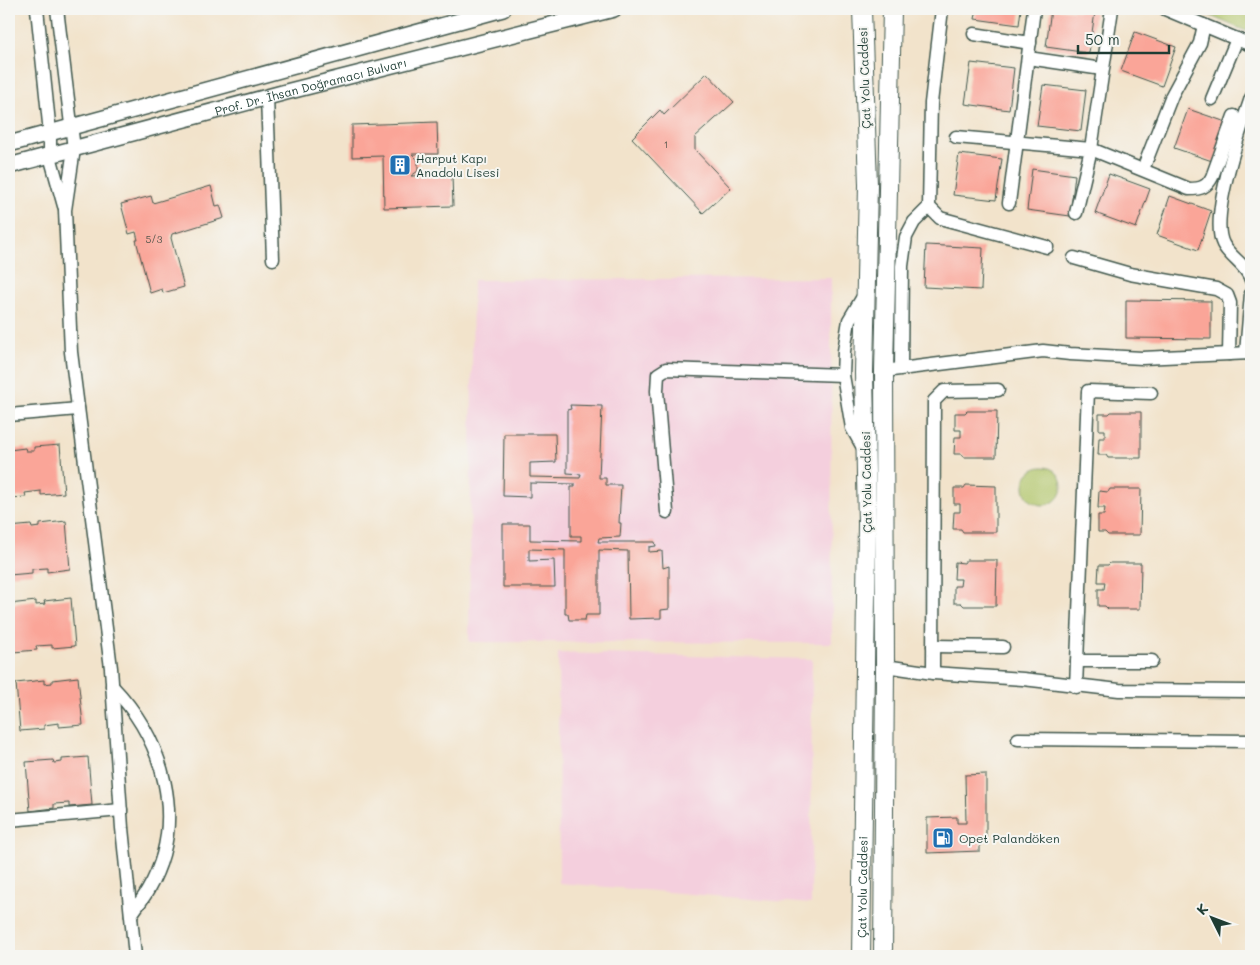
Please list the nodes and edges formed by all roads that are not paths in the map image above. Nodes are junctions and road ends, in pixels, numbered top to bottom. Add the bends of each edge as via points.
1 (37, 9) edge
2 (57, 9) edge
3 (503, 9) edge
4 (614, 9) edge
5 (862, 9) edge
6 (892, 9) edge
7 (942, 9) edge
8 (1034, 9) edge
9 (1112, 9) edge
10 (1165, 9) edge
11 (1204, 25) junction
12 (974, 34) dead end
13 (1237, 39) junction
14 (1030, 43) junction
15 (1251, 45) edge
16 (1028, 58) junction
17 (1102, 69) junction
18 (267, 97) junction
19 (1251, 98) edge
20 (1212, 99) dead end
21 (1234, 116) dead end
22 (71, 127) junction
23 (50, 132) junction
24 (956, 137) dead end
25 (1017, 142) junction
26 (9, 144) edge
27 (74, 149) junction
28 (1091, 149) junction
29 (50, 156) junction
30 (9, 166) edge
31 (1143, 169) junction
32 (1009, 203) dead end
33 (929, 207) junction
34 (65, 210) junction
35 (1076, 213) dead end
36 (1047, 247) dead end
37 (1074, 258) dead end
38 (273, 259) dead end
39 (1251, 275) edge
40 (866, 293) junction
41 (1251, 294) edge
42 (1248, 353) edge
43 (1229, 354) junction
44 (893, 369) junction
45 (843, 375) junction
46 (998, 390) dead end
47 (1151, 393) dead end
48 (78, 409) junction
49 (9, 415) edge
50 (866, 451) junction
51 (667, 512) dead end
52 (934, 646) junction
53 (1003, 647) dead end
54 (1077, 661) junction
55 (1152, 661) dead end
56 (885, 666) junction
57 (933, 673) junction
58 (112, 686) junction
59 (1076, 686) junction
60 (1251, 691) edge
61 (1018, 739) dead end
62 (1251, 741) edge
63 (121, 810) junction
64 (9, 820) edge
65 (131, 915) junction
66 (135, 956) edge
67 (861, 956) edge
68 (883, 956) edge

1 - 23 street
2 - 22 street
3 - 22 main road, Prof. Dr. İhsan Doğramacı Bulvarı
4 - 18 main road, Prof. Dr. İhsan Doğramacı Bulvarı
5 - 40 highway, Çat Yolu Caddesi via 868,185
6 - 44 highway, Çat Yolu Caddesi
7 - 33 street via 931,103
8 - 14 street
9 - 17 street
10 - 11 street
11 - 13 street
11 - 31 street via 1200,43 1172,95
12 - 14 street
13 - 15 street
13 - 20 street
14 - 16 street
16 - 17 street
16 - 25 street
17 - 28 street
18 - 27 main road, Prof. Dr. İhsan Doğramacı Bulvarı
18 - 38 street
19 - 39 street via 1234,147 1218,222 1223,244
21 - 31 street via 1208,185 1189,189
22 - 23 main road, Prof. Dr. İhsan Doğramacı Bulvarı
22 - 27 street
23 - 26 main road, Prof. Dr. İhsan Doğramacı Bulvarı
23 - 29 street
24 - 25 street
25 - 28 street
25 - 32 street
27 - 29 main road, Prof. Dr. İhsan Doğramacı Bulvarı
27 - 34 street
28 - 31 street
28 - 35 street
29 - 30 main road, Prof. Dr. İhsan Doğramacı Bulvarı
29 - 34 street
33 - 36 street via 940,218
33 - 44 street via 906,236
34 - 48 street via 71,352
37 - 43 street via 1130,274 1216,289 1228,295
40 - 45 street via 849,320
40 - 50 highway, Çat Yolu Caddesi
41 - 42 street
42 - 43 street
43 - 44 street via 1142,358 1043,350
44 - 56 highway, Çat Yolu Caddesi
45 - 50 street via 852,428
45 - 51 street via 666,369 658,374
46 - 52 street via 944,390 934,401
47 - 54 street via 1088,391
48 - 49 street
48 - 58 street
50 - 67 highway, Çat Yolu Caddesi
52 - 53 street
52 - 57 street
54 - 55 street
54 - 59 street
56 - 57 street
56 - 68 highway, Çat Yolu Caddesi
57 - 59 street
58 - 63 street
58 - 65 street via 136,714 151,739 163,773 167,798 167,826 160,862 148,891
59 - 60 street via 1119,690
61 - 62 street
63 - 64 street
63 - 65 street
65 - 66 street

